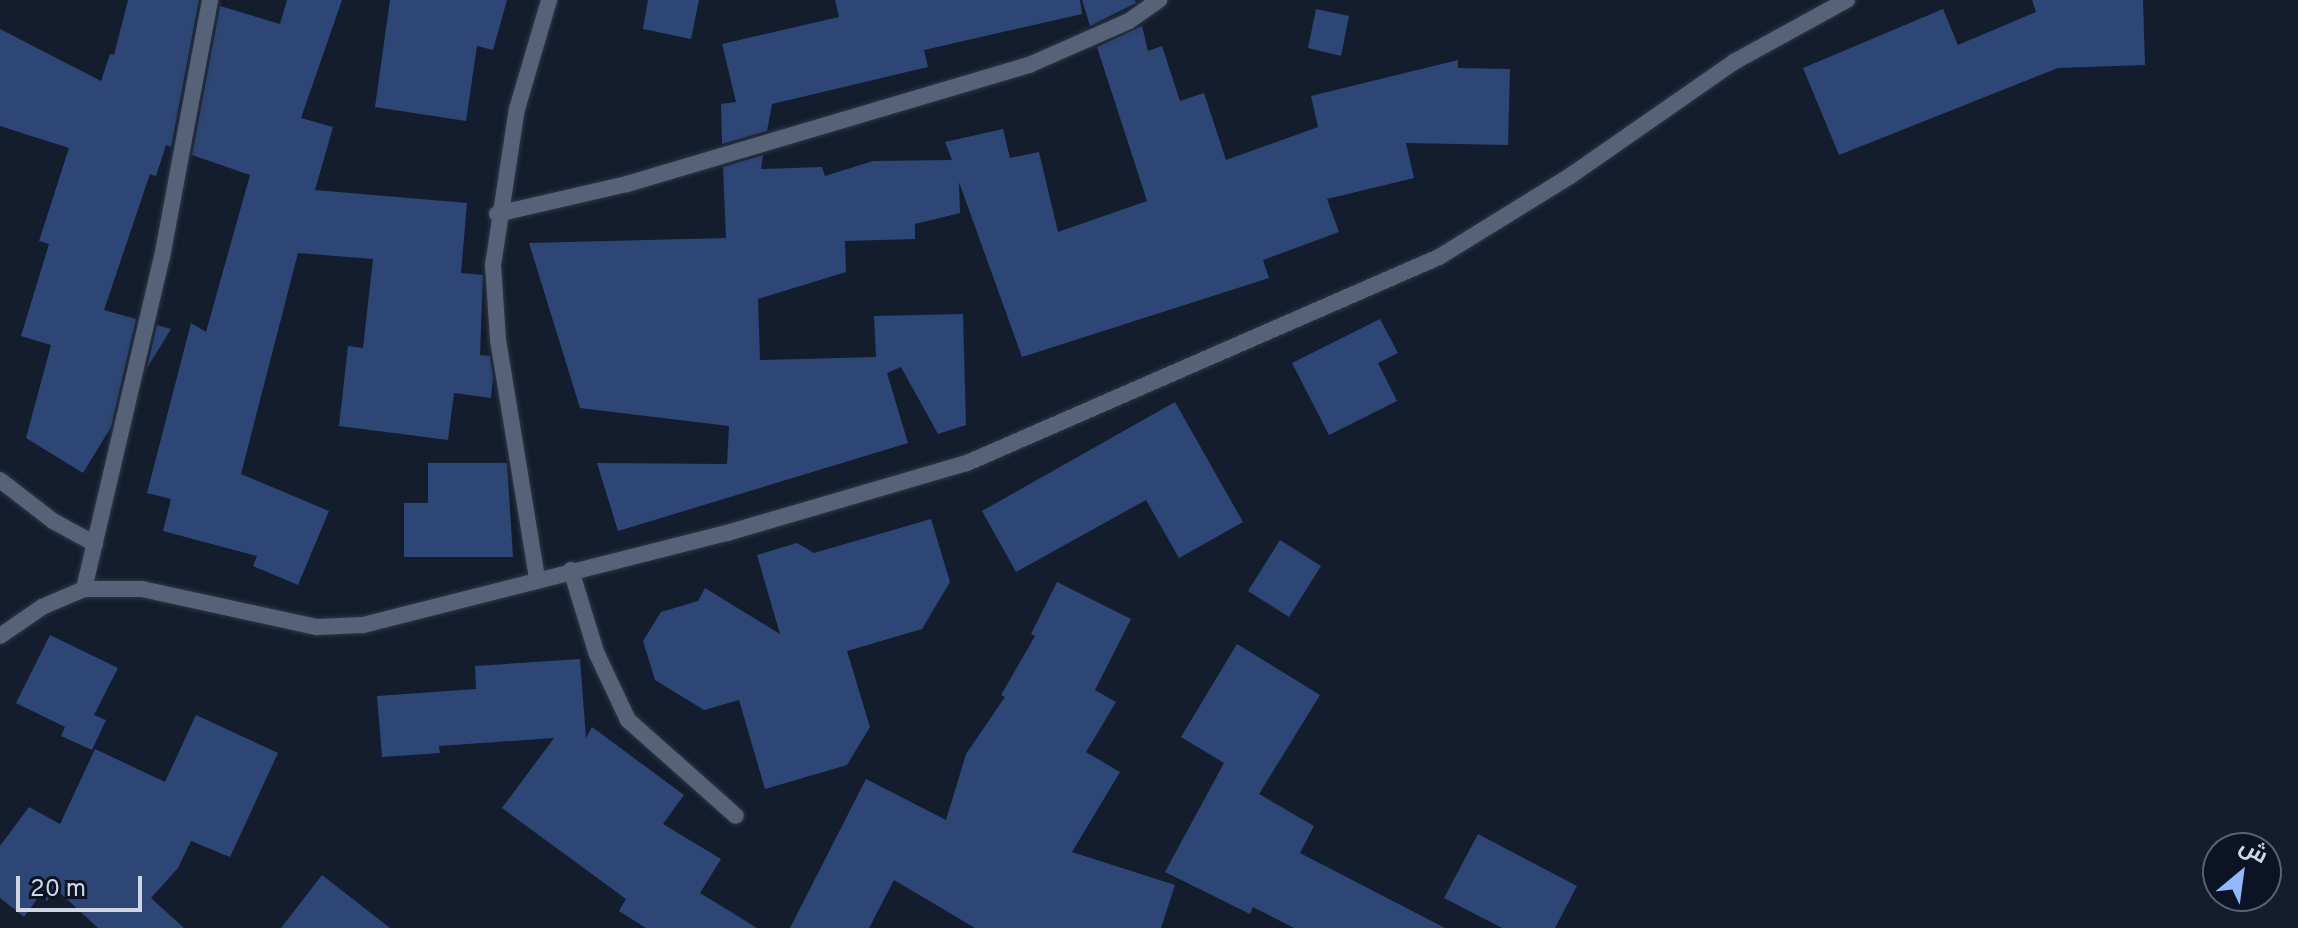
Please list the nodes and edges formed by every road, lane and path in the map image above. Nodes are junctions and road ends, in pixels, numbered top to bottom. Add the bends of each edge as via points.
1 (210, 0) edge
2 (549, 0) edge
3 (1159, 0) edge
4 (1847, 0) edge
5 (497, 214) junction
6 (0, 480) edge
7 (95, 544) junction
8 (571, 570) junction
9 (537, 578) junction
10 (84, 589) junction
11 (0, 636) edge
12 (736, 816) dead end

1 - 7 street via 162,257
2 - 5 street via 517,109
3 - 5 street via 1129,21 1029,65 627,184
4 - 8 street via 1734,62 1570,176 1439,257 1091,413 888,488
5 - 9 street via 493,265 498,340
6 - 7 street via 53,521
7 - 10 street
8 - 9 street
8 - 12 street via 596,652 628,720
9 - 10 street via 363,625 317,627 142,589
10 - 11 street via 42,607

